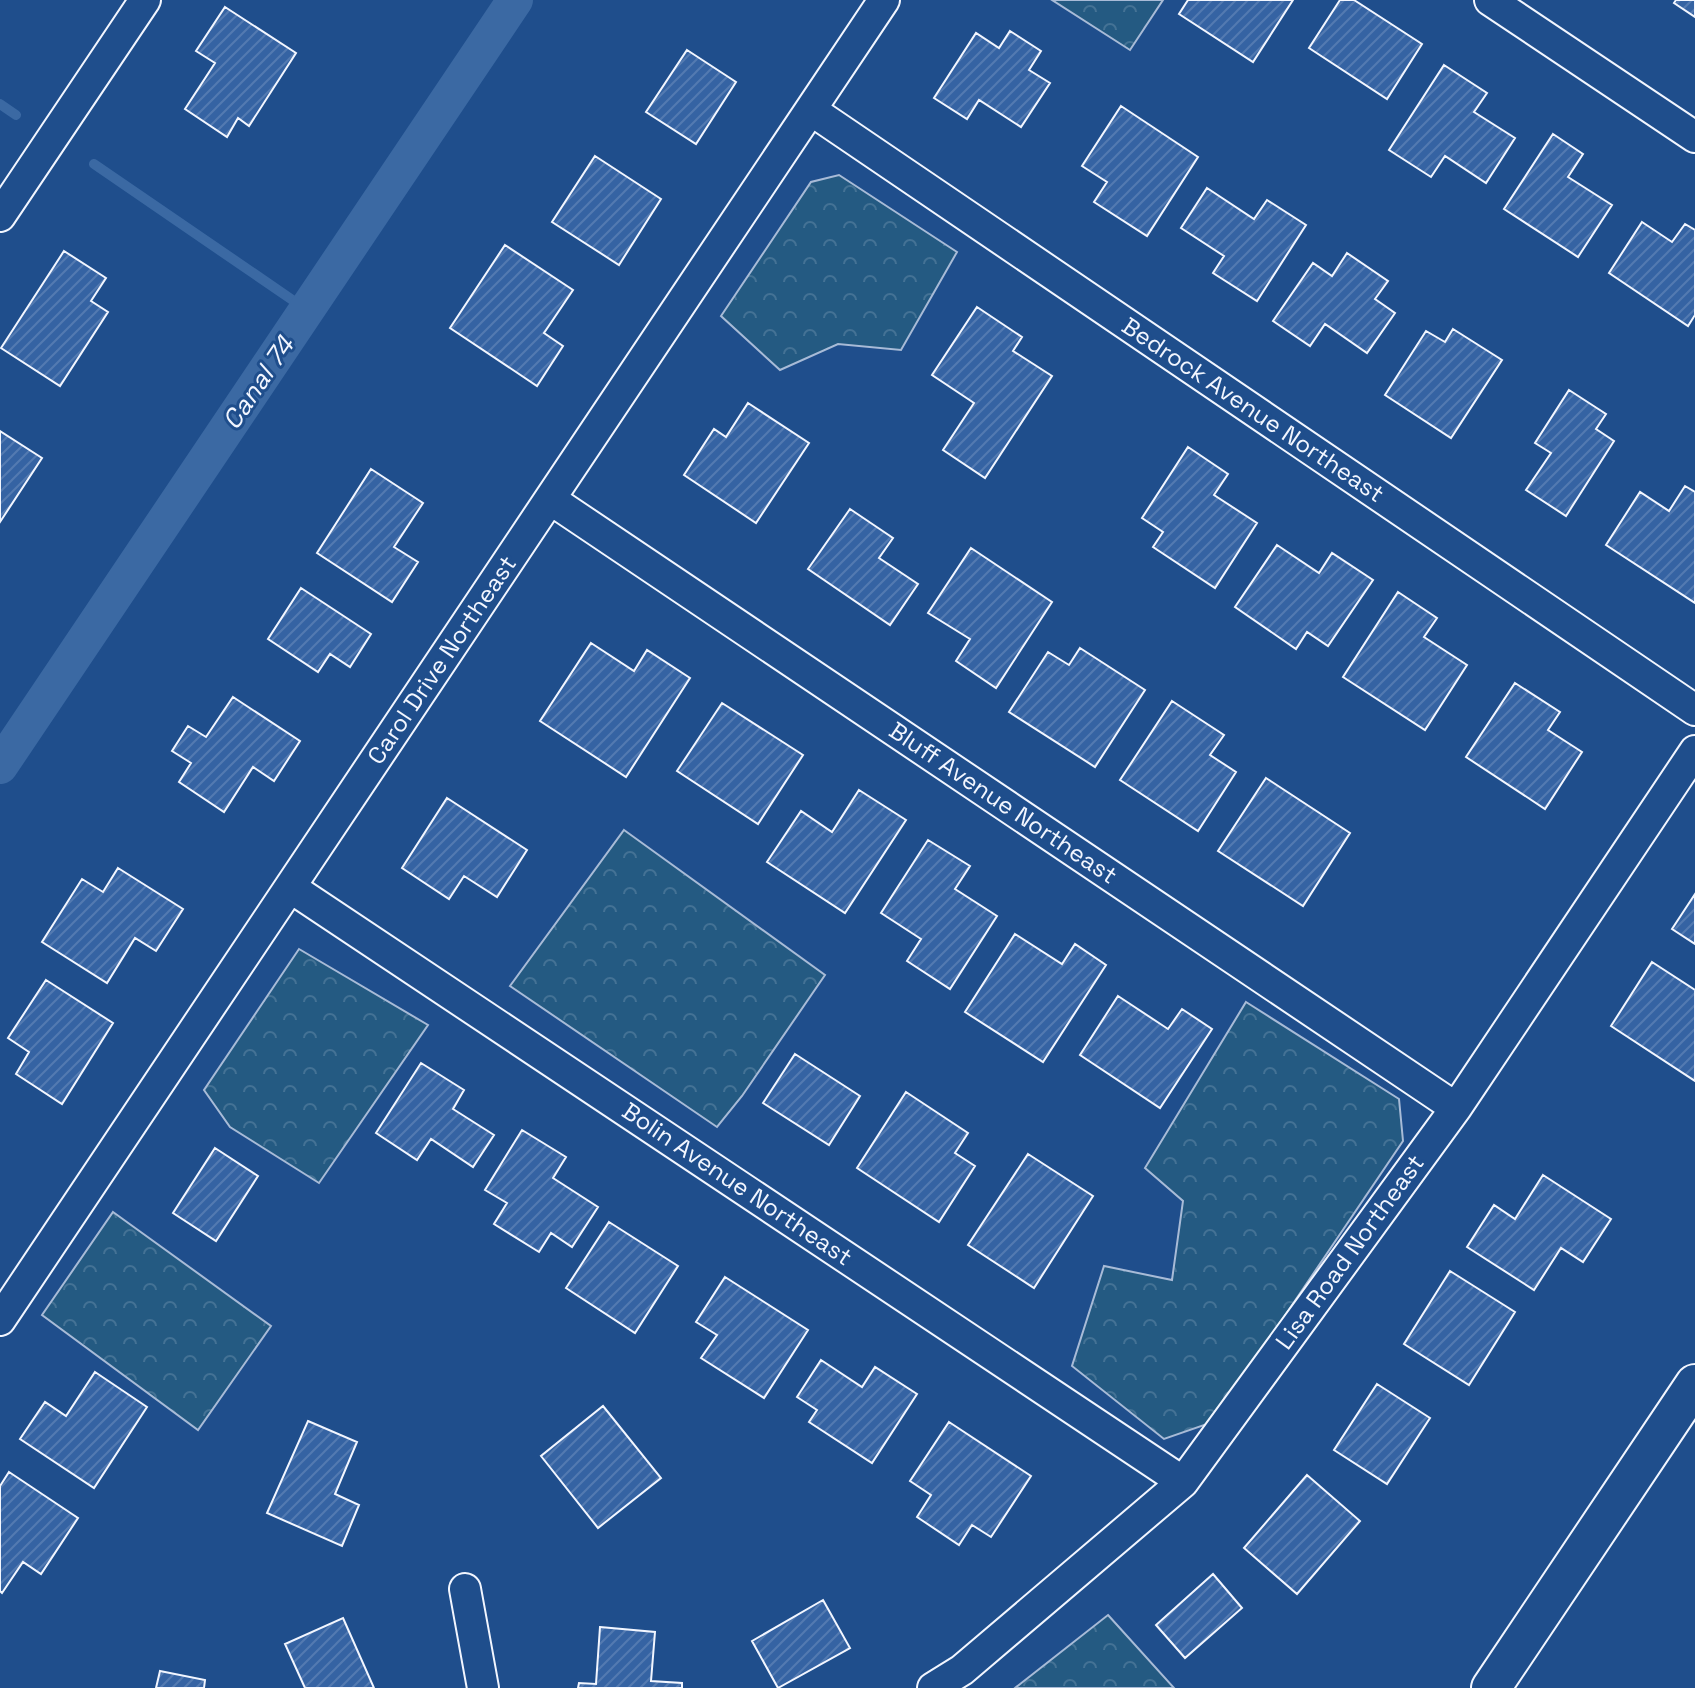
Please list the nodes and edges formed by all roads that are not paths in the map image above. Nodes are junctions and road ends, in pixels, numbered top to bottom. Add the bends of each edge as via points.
1 (145, 0) edge
2 (884, 0) edge
3 (1490, 0) edge
4 (811, 110) junction
5 (1695, 137) edge
6 (0, 216) edge
7 (550, 499) junction
8 (1695, 710) edge
9 (1695, 751) edge
10 (290, 887) junction
11 (1456, 1108) junction
12 (0, 1320) edge
13 (1695, 1384) edge
14 (1183, 1482) junction
15 (465, 1589) dead end
16 (483, 1688) edge
17 (933, 1688) edge
18 (1491, 1688) edge

1 - 6 street
2 - 4 street, Carol Drive Northeast
3 - 5 street
4 - 7 street, Carol Drive Northeast
4 - 8 street, Bedrock Avenue Northeast
7 - 10 street, Carol Drive Northeast
7 - 11 street, Bluff Avenue Northeast
9 - 11 street, Lisa Road Northeast
10 - 12 street, Carol Drive Northeast
10 - 14 street, Bolin Avenue Northeast
11 - 14 street, Lisa Road Northeast
13 - 18 street
14 - 17 street, Lisa Road Northeast via 962,1670
15 - 16 street

